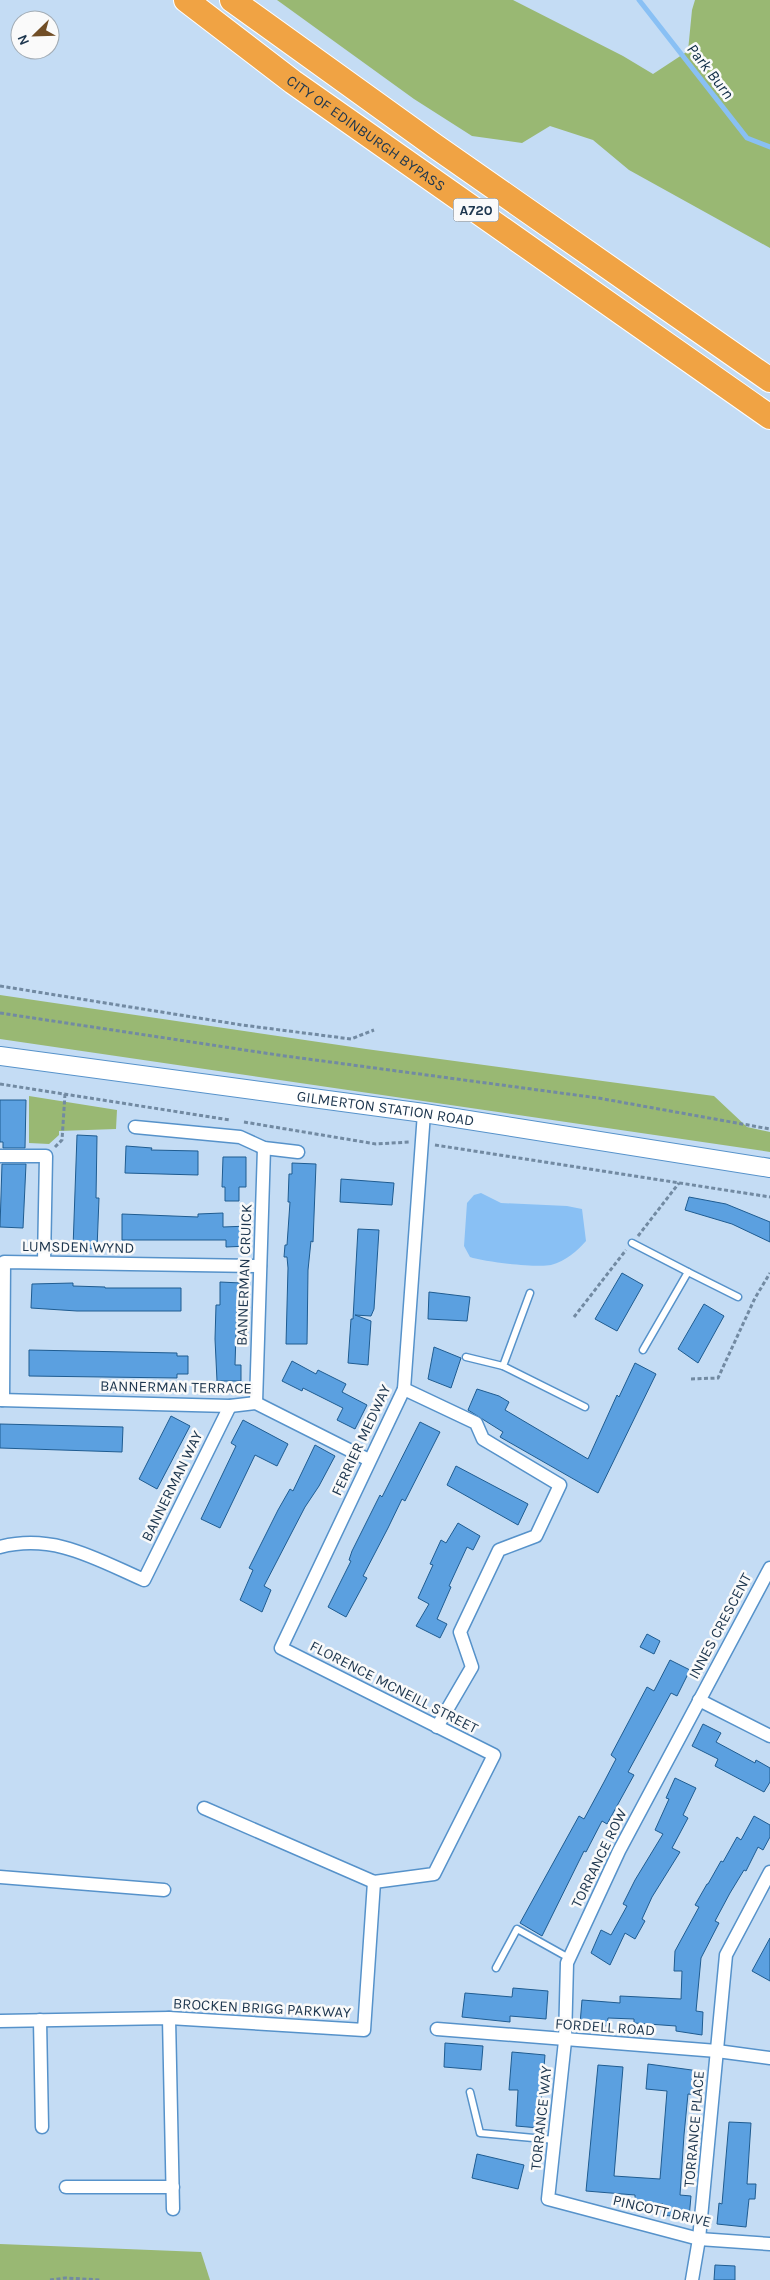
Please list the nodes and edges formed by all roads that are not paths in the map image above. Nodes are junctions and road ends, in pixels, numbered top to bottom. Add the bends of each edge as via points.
1 (186, 0) edge
2 (232, 0) edge
3 (770, 380) edge
4 (770, 417) edge
5 (0, 1056) edge
6 (424, 1113) junction
7 (135, 1127) dead end
8 (264, 1148) junction
9 (298, 1152) dead end
10 (0, 1156) edge
11 (770, 1168) edge
12 (632, 1243) dead end
13 (44, 1262) junction
14 (260, 1266) junction
15 (688, 1272) junction
16 (530, 1294) dead end
17 (738, 1297) dead end
18 (2, 1313) edge
19 (644, 1350) dead end
20 (466, 1357) dead end
21 (503, 1366) junction
22 (404, 1389) junction
23 (1, 1400) edge
24 (256, 1403) junction
25 (230, 1406) junction
26 (585, 1407) dead end
27 (369, 1460) junction
28 (0, 1547) edge
29 (770, 1568) edge
30 (281, 1648) joint
31 (698, 1700) junction
32 (437, 1728) junction
33 (770, 1736) edge
34 (204, 1808) dead end
35 (770, 1872) edge
36 (0, 1877) edge
37 (374, 1882) junction
38 (164, 1890) dead end
39 (569, 1958) junction
40 (496, 1968) dead end
41 (169, 2018) junction
42 (40, 2020) junction
43 (0, 2021) edge
44 (437, 2029) dead end
45 (565, 2040) junction
46 (717, 2052) junction
47 (770, 2058) edge
48 (470, 2092) dead end
49 (42, 2127) dead end
50 (555, 2140) junction
51 (66, 2187) dead end
52 (173, 2187) junction
53 (548, 2199) joint
54 (173, 2209) dead end
55 (699, 2239) junction
56 (770, 2244) edge
57 (692, 2280) edge

1 - 4 highway, CITY OF EDINBURGH BYPASS / A720 via 293,82
2 - 3 highway, CITY OF EDINBURGH BYPASS / A720
5 - 6 street, GILMERTON STATION ROAD
6 - 11 street, GILMERTON STATION ROAD
6 - 22 street, FERRIER MEDWAY
7 - 8 street via 240,1137
8 - 9 street
8 - 14 street, BANNERMAN CRUICK
10 - 13 street via 46,1156
12 - 15 lane
13 - 14 street, LUMSDEN WYND
13 - 18 street, LUMSDEN WYND via 4,1262
14 - 24 street, BANNERMAN CRUICK
15 - 17 lane
15 - 19 lane
16 - 21 lane
18 - 23 street, LUMSDEN WYND
20 - 21 lane
21 - 26 lane
22 - 27 street, FERRIER MEDWAY
22 - 32 street via 476,1423 483,1439 560,1485 536,1536 499,1550 460,1632 472,1667
23 - 25 street, BANNERMAN TERRACE
24 - 25 street, BANNERMAN TERRACE
24 - 27 street, BANNERMAN TERRACE
25 - 28 street, BANNERMAN WAY via 144,1580 72,1548 46,1542
27 - 30 street, FERRIER MEDWAY
29 - 31 street, INNES CRESCENT
30 - 32 street, FLORENCE MCNEILL STREET
31 - 33 street
31 - 39 street, TORRANCE ROW via 619,1851
32 - 37 street, FLORENCE MCNEILL STREET via 494,1755 434,1874
34 - 37 street
35 - 46 street, TORRANCE PLACE via 726,1955
36 - 38 street
37 - 41 street, BROCKEN BRIGG PARKWAY via 364,2030
39 - 40 lane via 517,1929
39 - 45 street, TORRANCE ROW
41 - 42 street, BROCKEN BRIGG PARKWAY
41 - 52 street
42 - 43 street, BROCKEN BRIGG PARKWAY
42 - 49 street
44 - 45 street, FORDELL ROAD
45 - 46 street, FORDELL ROAD
45 - 50 street, TORRANCE WAY
46 - 47 street, FORDELL ROAD
46 - 55 street, TORRANCE PLACE
48 - 50 lane via 480,2133
50 - 53 street, TORRANCE WAY
51 - 52 street
52 - 54 street
53 - 55 street, PINCOTT DRIVE
55 - 56 street, PINCOTT DRIVE
55 - 57 street, TORRANCE PLACE

